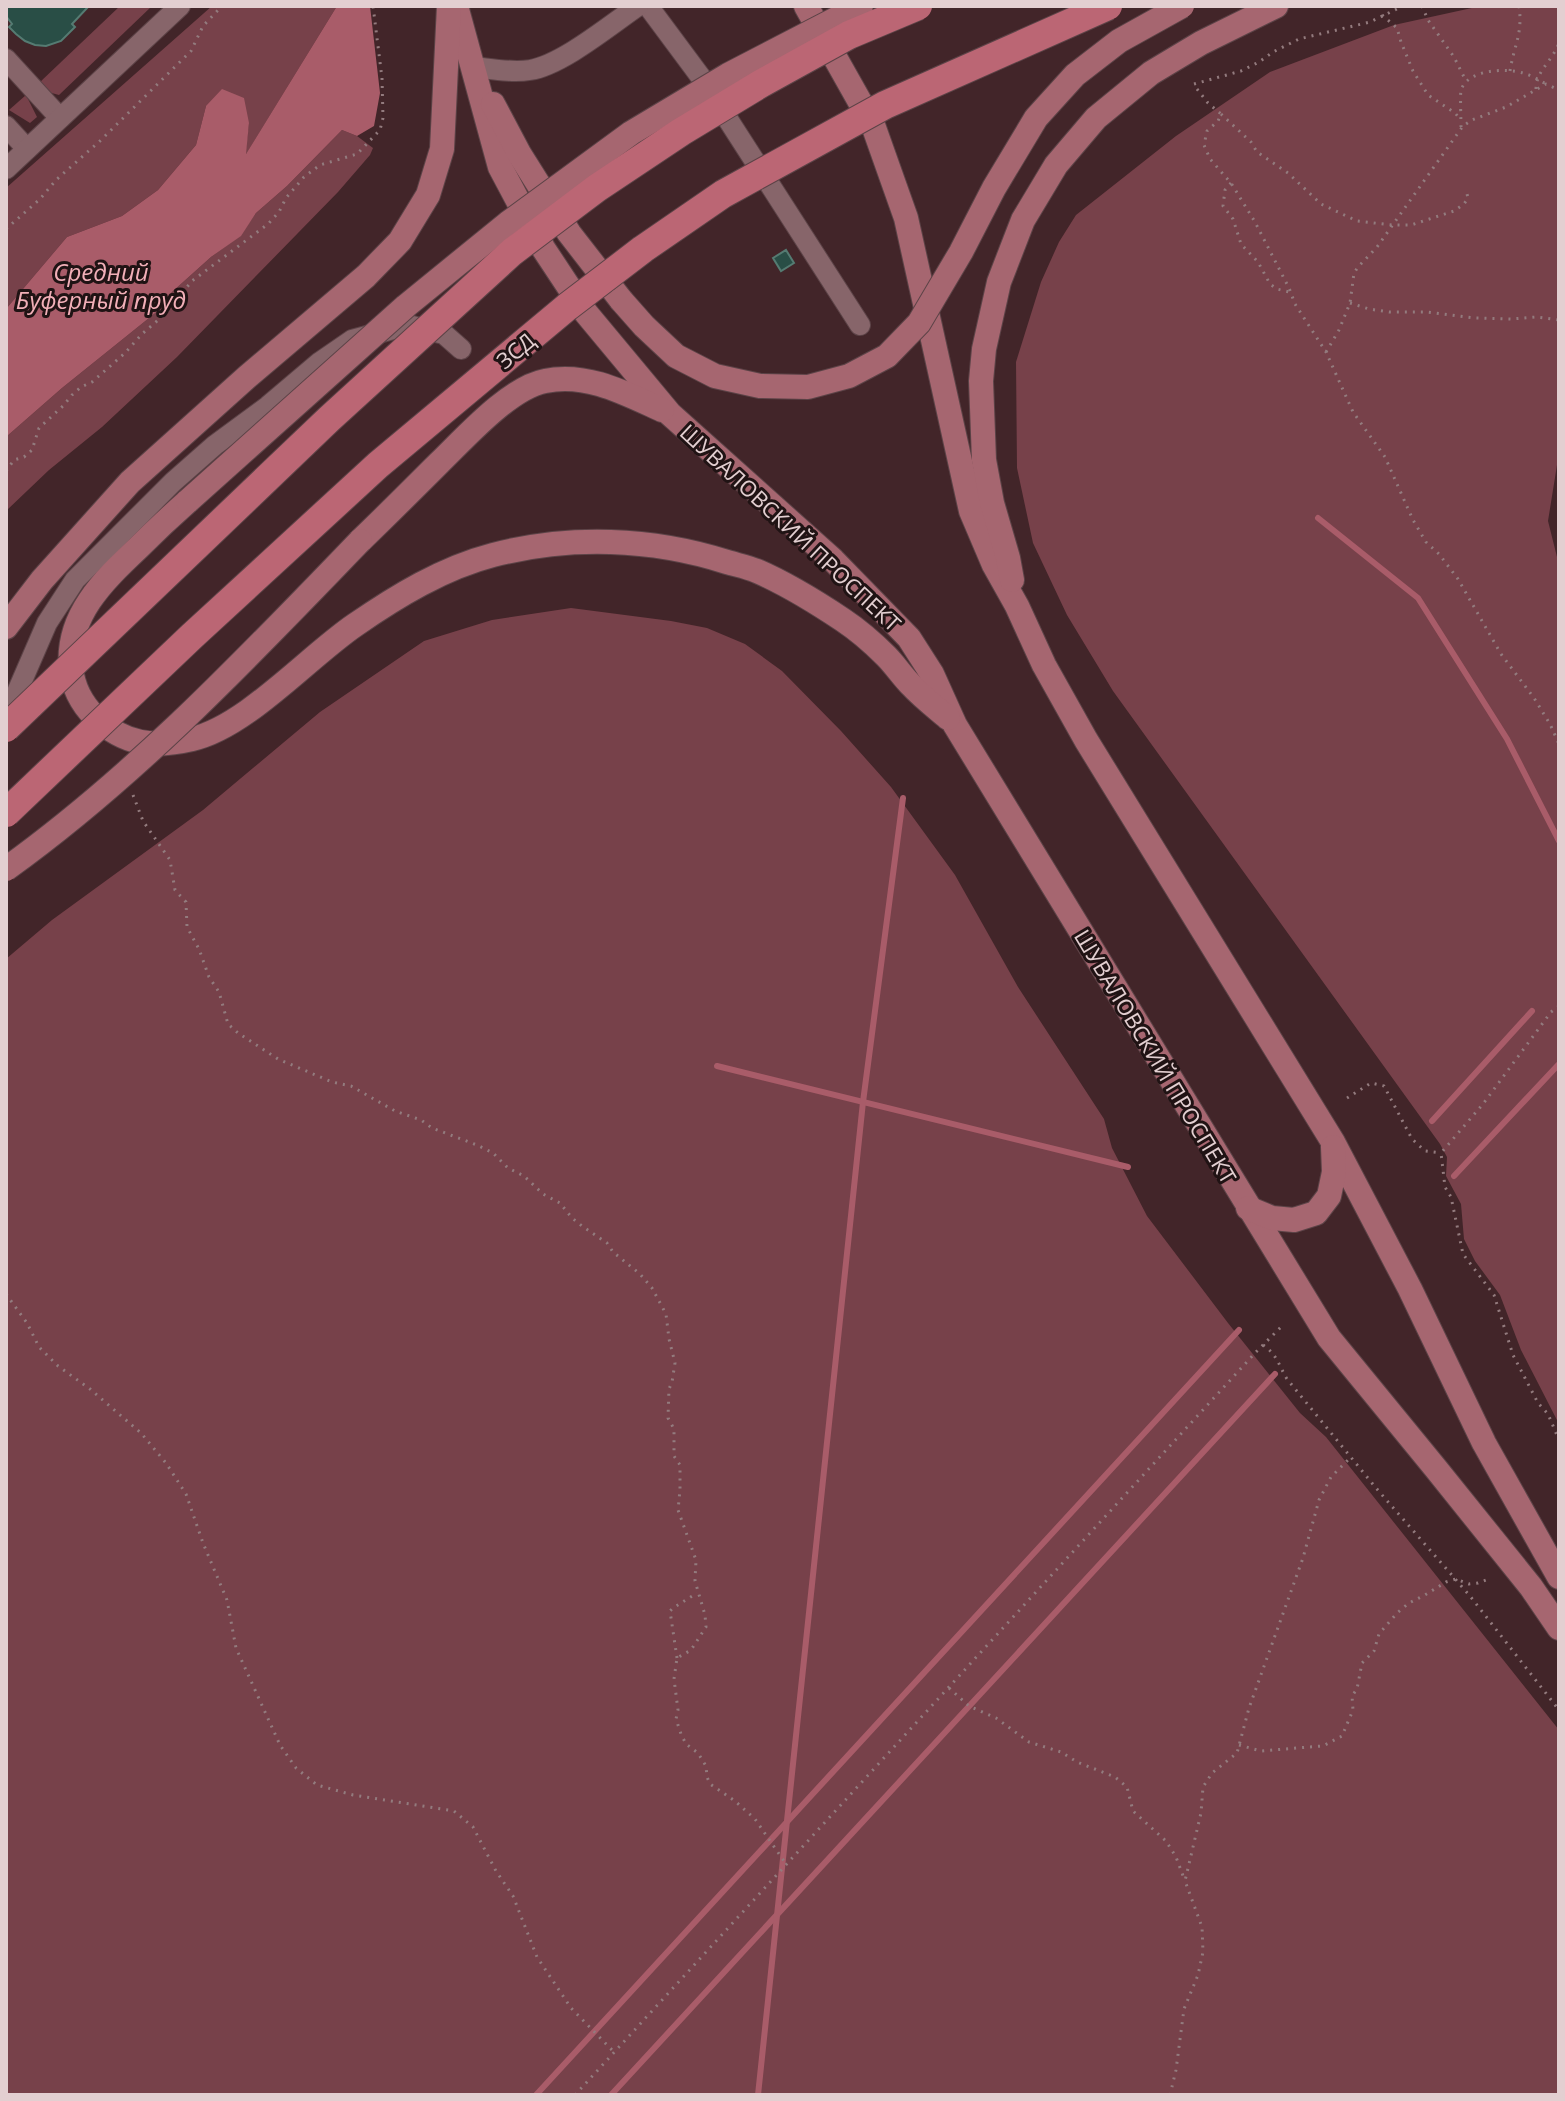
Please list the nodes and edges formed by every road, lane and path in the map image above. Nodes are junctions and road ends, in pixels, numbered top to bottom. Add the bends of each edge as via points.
1 (180, 6) edge
2 (222, 6) edge
3 (373, 6) edge
4 (449, 6) edge
5 (456, 6) edge
6 (638, 6) edge
7 (648, 6) edge
8 (806, 6) edge
9 (861, 6) edge
10 (918, 6) edge
11 (1108, 6) edge
12 (1182, 6) edge
13 (1276, 6) edge
14 (1403, 6) edge
15 (1422, 6) edge
16 (1519, 6) edge
17 (1382, 15) junction
18 (1559, 42) edge
19 (6, 59) edge
20 (474, 67) junction
21 (1510, 71) junction
22 (1536, 78) junction
23 (1466, 81) junction
24 (1546, 84) junction
25 (1536, 89) junction
26 (1559, 90) edge
27 (1221, 114) junction
28 (60, 118) junction
29 (1461, 120) junction
30 (6, 126) edge
31 (1461, 129) junction
32 (27, 149) junction
33 (6, 169) edge
34 (1231, 183) junction
35 (1467, 194) dead end
36 (1392, 225) junction
37 (6, 229) edge
38 (1290, 292) junction
39 (1350, 303) junction
40 (1559, 320) edge
41 (860, 325) dead end
42 (461, 349) dead end
43 (1326, 352) junction
44 (670, 414) junction
45 (6, 471) edge
46 (1017, 606) junction
47 (6, 627) edge
48 (9, 717) edge
49 (955, 725) junction
50 (1559, 744) edge
51 (129, 790) dead end
52 (6, 813) edge
53 (6, 869) edge
54 (1559, 1006) edge
55 (1347, 1098) dead end
56 (1333, 1142) junction
57 (1441, 1153) junction
58 (1248, 1208) junction
59 (6, 1294) edge
60 (1282, 1326) dead end
61 (1263, 1345) junction
62 (1559, 1440) edge
63 (1351, 1457) junction
64 (1559, 1577) edge
65 (1456, 1579) junction
66 (1486, 1580) dead end
67 (698, 1592) junction
68 (1559, 1628) edge
69 (677, 1658) junction
70 (949, 1687) junction
71 (1559, 1710) edge
72 (1239, 1745) junction
73 (786, 1864) junction
74 (1185, 1881) junction
75 (614, 2052) junction
76 (575, 2095) edge
77 (1170, 2095) edge

1 - 28 street
2 - 37 path via 203,26 191,51
3 - 45 path via 382,78 380,130 357,154 320,165 304,177 268,224 192,281 125,353 39,428 32,450
4 - 47 main road via 442,149 428,195 400,241 130,482
5 - 20 main road, ШУВАЛОВСКИЙ ПРОСПЕКТ
6 - 20 street via 553,64 530,70
7 - 41 street via 700,76 796,233
8 - 46 main road via 873,125 906,218 971,511
9 - 49 main road, bridge via 631,133 406,306 110,575 75,626 70,654 73,684 87,709 129,741 196,739 231,723 343,633 438,575 491,555 554,543 620,542 694,551 755,570 789,588 845,621
10 - 48 highway, bridge via 849,35 695,124 512,252
11 - 52 highway, ЗСД, bridge via 885,105 723,194 643,249 378,465
12 - 20 main road, bridge via 1119,41 1075,75 1036,118 919,323 887,356 849,376 808,387 760,386 715,376 676,356 644,326 569,233
13 - 46 main road via 1151,73 1096,118 1056,165 1023,220 999,282 981,381 984,460
14 - 17 path
15 - 23 path
16 - 21 path via 1522,22
17 - 27 path via 1299,39 1241,71 1195,86
17 - 29 path via 1397,28 1428,95
18 - 22 path
19 - 28 street
20 - 44 main road, ШУВАЛОВСКИЙ ПРОСПЕКТ via 500,167 543,248 586,313
21 - 22 path
21 - 23 path
22 - 24 path
22 - 25 path
23 - 29 path via 1460,95
24 - 25 path
24 - 26 path
25 - 31 path
27 - 34 path via 1207,131 1204,145
27 - 36 path via 1257,152 1321,204 1357,221
28 - 32 street
29 - 31 path
30 - 32 street
31 - 36 path
32 - 33 street
34 - 38 path
34 - 38 path via 1223,206 1241,244 1270,284
35 - 36 path via 1454,211 1411,225
36 - 39 path via 1354,273
38 - 43 path
39 - 40 path via 1389,312
39 - 43 path
42 - 48 street via 444,334 408,325 352,340 215,445 75,580 47,623
43 - 50 path via 1353,412 1385,457 1426,542 1458,579
44 - 49 main road, ШУВАЛОВСКИЙ ПРОСПЕКТ via 833,560 909,638
44 - 53 main road, bridge via 583,379 544,381 512,396 209,695 119,778
46 - 56 main road via 1086,740
49 - 58 main road, ШУВАЛОВСКИЙ ПРОСПЕКТ
51 - 67 path via 170,860 175,890 186,902 187,927 219,992 228,1024 278,1059 351,1086 493,1153 560,1203 652,1288 666,1314 675,1363 668,1418 680,1465 678,1510 696,1560
54 - 57 path
55 - 57 path via 1371,1083 1384,1086 1412,1139 1425,1151
56 - 58 main road, ШУВАЛОВСКИЙ ПРОСПЕКТ via 1329,1196 1316,1213 1294,1220
56 - 64 main road via 1484,1443
57 - 62 path via 1463,1254 1494,1295 1513,1355
58 - 68 main road, ШУВАЛОВСКИЙ ПРОСПЕКТ via 1329,1338
59 - 75 path via 39,1347 141,1433 186,1494 227,1600 236,1648 280,1745 296,1768 317,1785 454,1811 473,1827 513,1896 542,1966 571,2008
60 - 61 path
61 - 63 path
61 - 70 path
63 - 65 path
63 - 72 path via 1331,1477 1319,1500
65 - 66 path via 1469,1584
65 - 71 path
65 - 72 path via 1409,1603 1379,1634 1374,1651 1362,1663 1342,1736 1323,1746 1261,1751
67 - 69 path via 706,1627 691,1650
67 - 69 path via 670,1611
69 - 73 path via 676,1719 686,1744 706,1766 710,1784 755,1819
70 - 73 path
70 - 74 path via 969,1706 1029,1742 1115,1777 1127,1787 1133,1811 1166,1841
72 - 74 path via 1203,1787
73 - 75 path
74 - 77 path via 1202,1927 1203,1952 1184,2009
75 - 76 path

